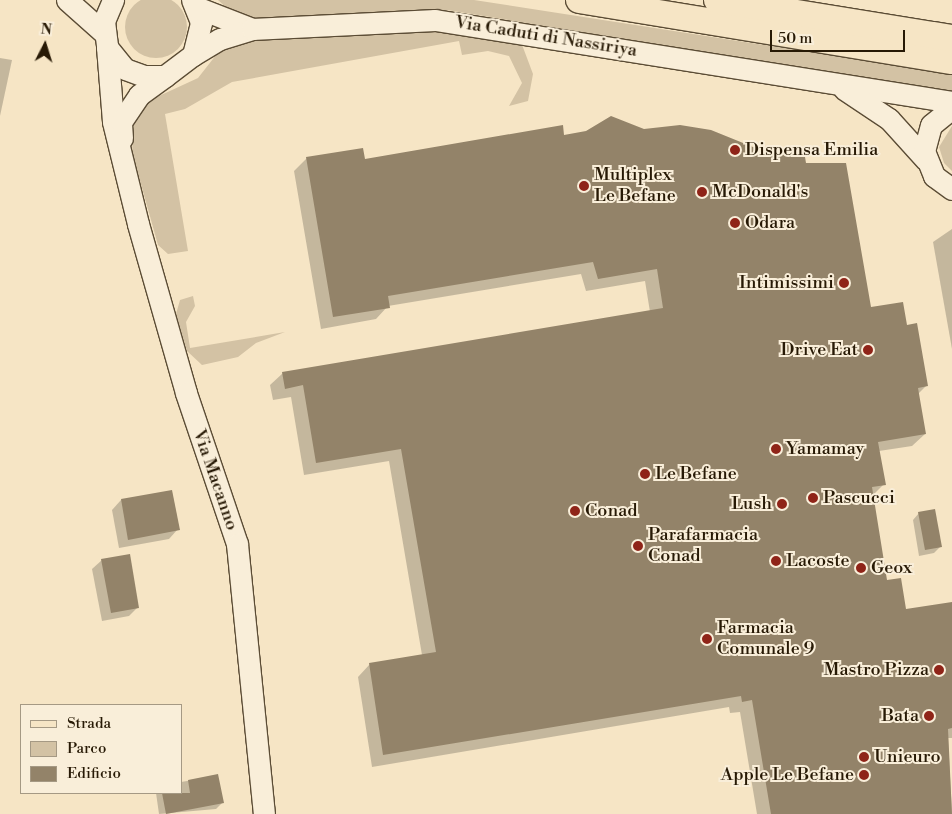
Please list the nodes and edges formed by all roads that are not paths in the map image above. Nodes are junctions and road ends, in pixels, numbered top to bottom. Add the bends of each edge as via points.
1 (67, 0) edge
2 (113, 0) edge
3 (579, 0) edge
4 (717, 0) edge
5 (194, 4) edge
6 (252, 29) junction
7 (952, 38) edge
8 (105, 40) junction
9 (193, 55) junction
10 (952, 60) edge
11 (165, 76) junction
12 (838, 85) junction
13 (952, 102) edge
14 (952, 108) edge
15 (123, 153) junction
16 (926, 160) junction
17 (952, 189) edge
18 (264, 814) edge

1 - 8 street
2 - 8 street, Via Macanno
3 - 10 main road
4 - 7 main road
5 - 6 street, Via Caduti di Nassiriya
5 - 9 street via 200,40
6 - 9 street, Via Caduti di Nassiriya via 220,39
6 - 12 street, Via Caduti di Nassiriya via 435,20
8 - 11 street via 125,69 144,76
8 - 15 street, Via Macanno via 113,122
9 - 11 street, Via Macanno
11 - 15 street, Via Macanno via 139,95 120,122
12 - 13 street, Via Caduti di Nassiriya
12 - 16 street, Via Caduti di Nassiriya via 889,119
14 - 16 street via 928,130
15 - 18 street, Via Macanno via 186,393 237,544
16 - 17 street, Via Caduti di Nassiriya via 934,176

